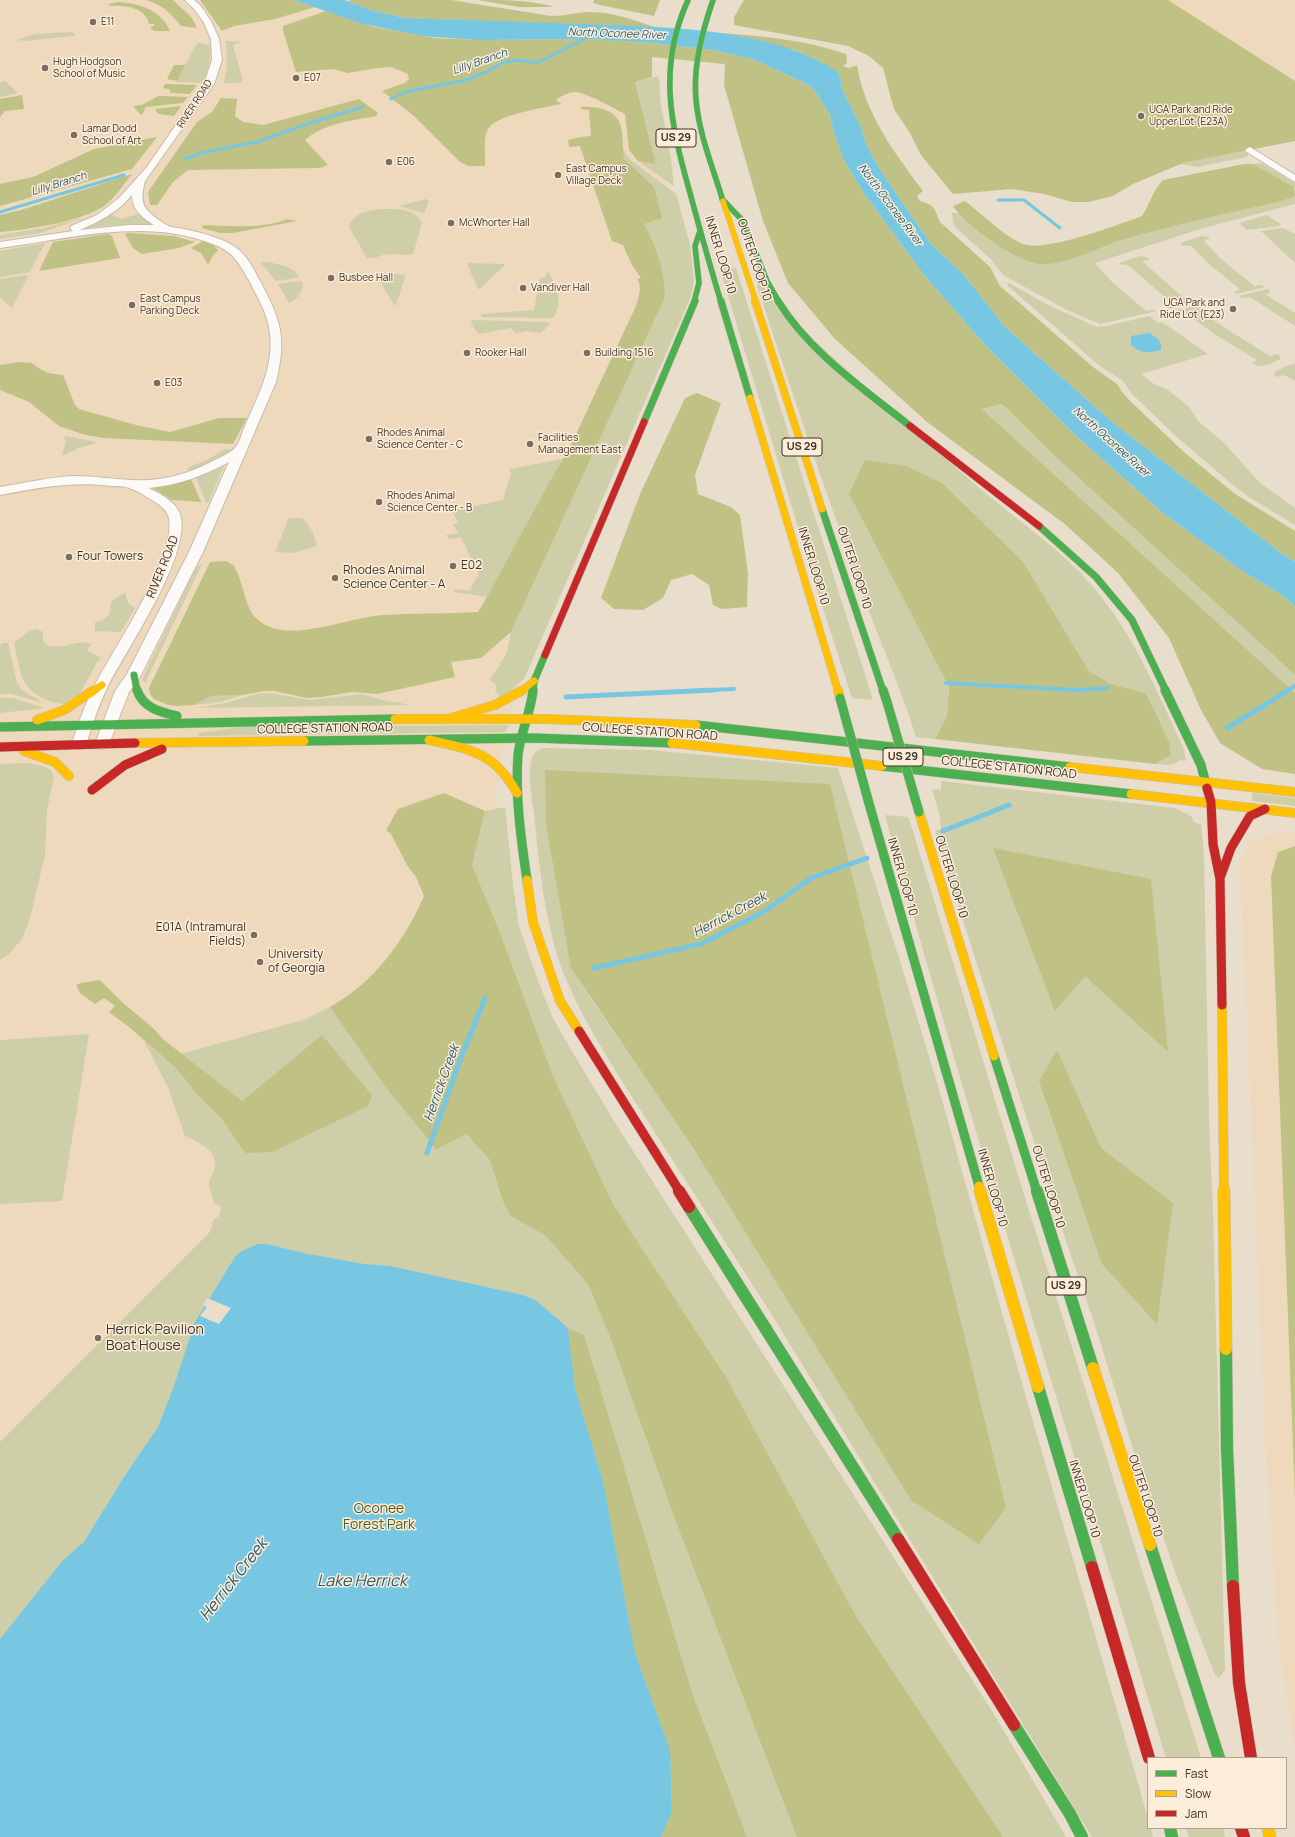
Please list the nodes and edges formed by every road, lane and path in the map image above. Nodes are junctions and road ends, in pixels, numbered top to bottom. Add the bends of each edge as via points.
1 (189, 0) edge
2 (688, 0) edge
3 (713, 0) edge
4 (1250, 150) dead end
5 (1295, 179) edge
6 (140, 181) junction
7 (722, 199) junction
8 (168, 229) junction
9 (700, 231) junction
10 (51, 237) junction
11 (0, 245) edge
12 (240, 450) junction
13 (132, 484) junction
14 (0, 490) edge
15 (134, 675) junction
16 (534, 681) junction
17 (102, 684) junction
18 (451, 718) junction
19 (528, 718) junction
20 (209, 722) junction
21 (85, 724) junction
22 (109, 724) junction
23 (21, 726) junction
24 (0, 727) edge
25 (522, 738) junction
26 (429, 740) junction
27 (186, 742) junction
28 (79, 744) junction
29 (102, 744) junction
30 (4, 747) edge
31 (69, 776) dead end
32 (1206, 781) junction
33 (92, 790) dead end
34 (1295, 792) edge
35 (518, 795) junction
36 (1211, 802) junction
37 (1265, 809) junction
38 (1295, 813) edge
39 (1220, 879) junction
40 (1149, 1757) edge
41 (1219, 1757) edge
42 (1251, 1757) edge
43 (1082, 1837) edge

1 - 6 street, RIVER ROAD via 207,21 213,34 217,48 214,72 209,84
2 - 9 main road, INNER LOOP 10 / US 29 via 673,38 669,90 671,117
3 - 7 main road, OUTER LOOP 10 / US 29 via 697,64 696,99
4 - 5 street
6 - 8 street, RIVER ROAD via 136,195 140,208 148,217
6 - 10 street, RIVER ROAD via 124,200 104,215
7 - 32 main road via 743,221 778,303 826,358 928,441 1030,518 1096,577 1132,620 1175,708
7 - 41 main road, OUTER LOOP 10 / US 29, bridge via 887,702 1064,1281
8 - 10 street, RIVER ROAD via 117,228
8 - 12 street, RIVER ROAD via 211,240 239,255 269,306 274,321 275,356 270,382
9 - 16 main road via 695,246 699,283 696,298
9 - 40 main road, INNER LOOP 10 / US 29, bridge via 840,698 1003,1269
10 - 11 street, RIVER ROAD
12 - 13 street via 223,462 187,478
12 - 15 street, RIVER ROAD via 196,552
13 - 14 street via 85,480
13 - 17 street, RIVER ROAD via 162,500 175,516 177,534 148,603
15 - 20 main road via 137,694 148,708 160,713
15 - 22 street, RIVER ROAD via 122,691
16 - 18 main road via 513,699
16 - 19 main road
17 - 21 street, RIVER ROAD
17 - 23 main road via 64,710
18 - 19 main road, COLLEGE STATION ROAD
18 - 20 main road, COLLEGE STATION ROAD
19 - 25 main road
19 - 32 main road, COLLEGE STATION ROAD via 611,720 721,728
20 - 22 main road, COLLEGE STATION ROAD
21 - 22 main road, COLLEGE STATION ROAD
21 - 23 main road, COLLEGE STATION ROAD
21 - 28 street, RIVER ROAD
22 - 29 street, RIVER ROAD
23 - 24 main road, COLLEGE STATION ROAD
25 - 26 main road, COLLEGE STATION ROAD
25 - 35 main road via 518,754
25 - 36 main road, COLLEGE STATION ROAD via 668,743
26 - 27 main road, COLLEGE STATION ROAD
26 - 35 main road via 472,750 489,758 504,770
27 - 29 main road, COLLEGE STATION ROAD
27 - 33 main road via 128,761
28 - 29 main road, COLLEGE STATION ROAD
28 - 30 main road, COLLEGE STATION ROAD
30 - 31 main road via 54,761 66,768
32 - 34 main road, COLLEGE STATION ROAD
32 - 36 main road
35 - 43 main road via 522,847 533,922 560,1001 1070,1814
36 - 37 main road, COLLEGE STATION ROAD
36 - 39 main road via 1213,844
37 - 38 main road, COLLEGE STATION ROAD
37 - 39 main road via 1250,816 1231,848
39 - 42 main road via 1227,1448 1239,1683

